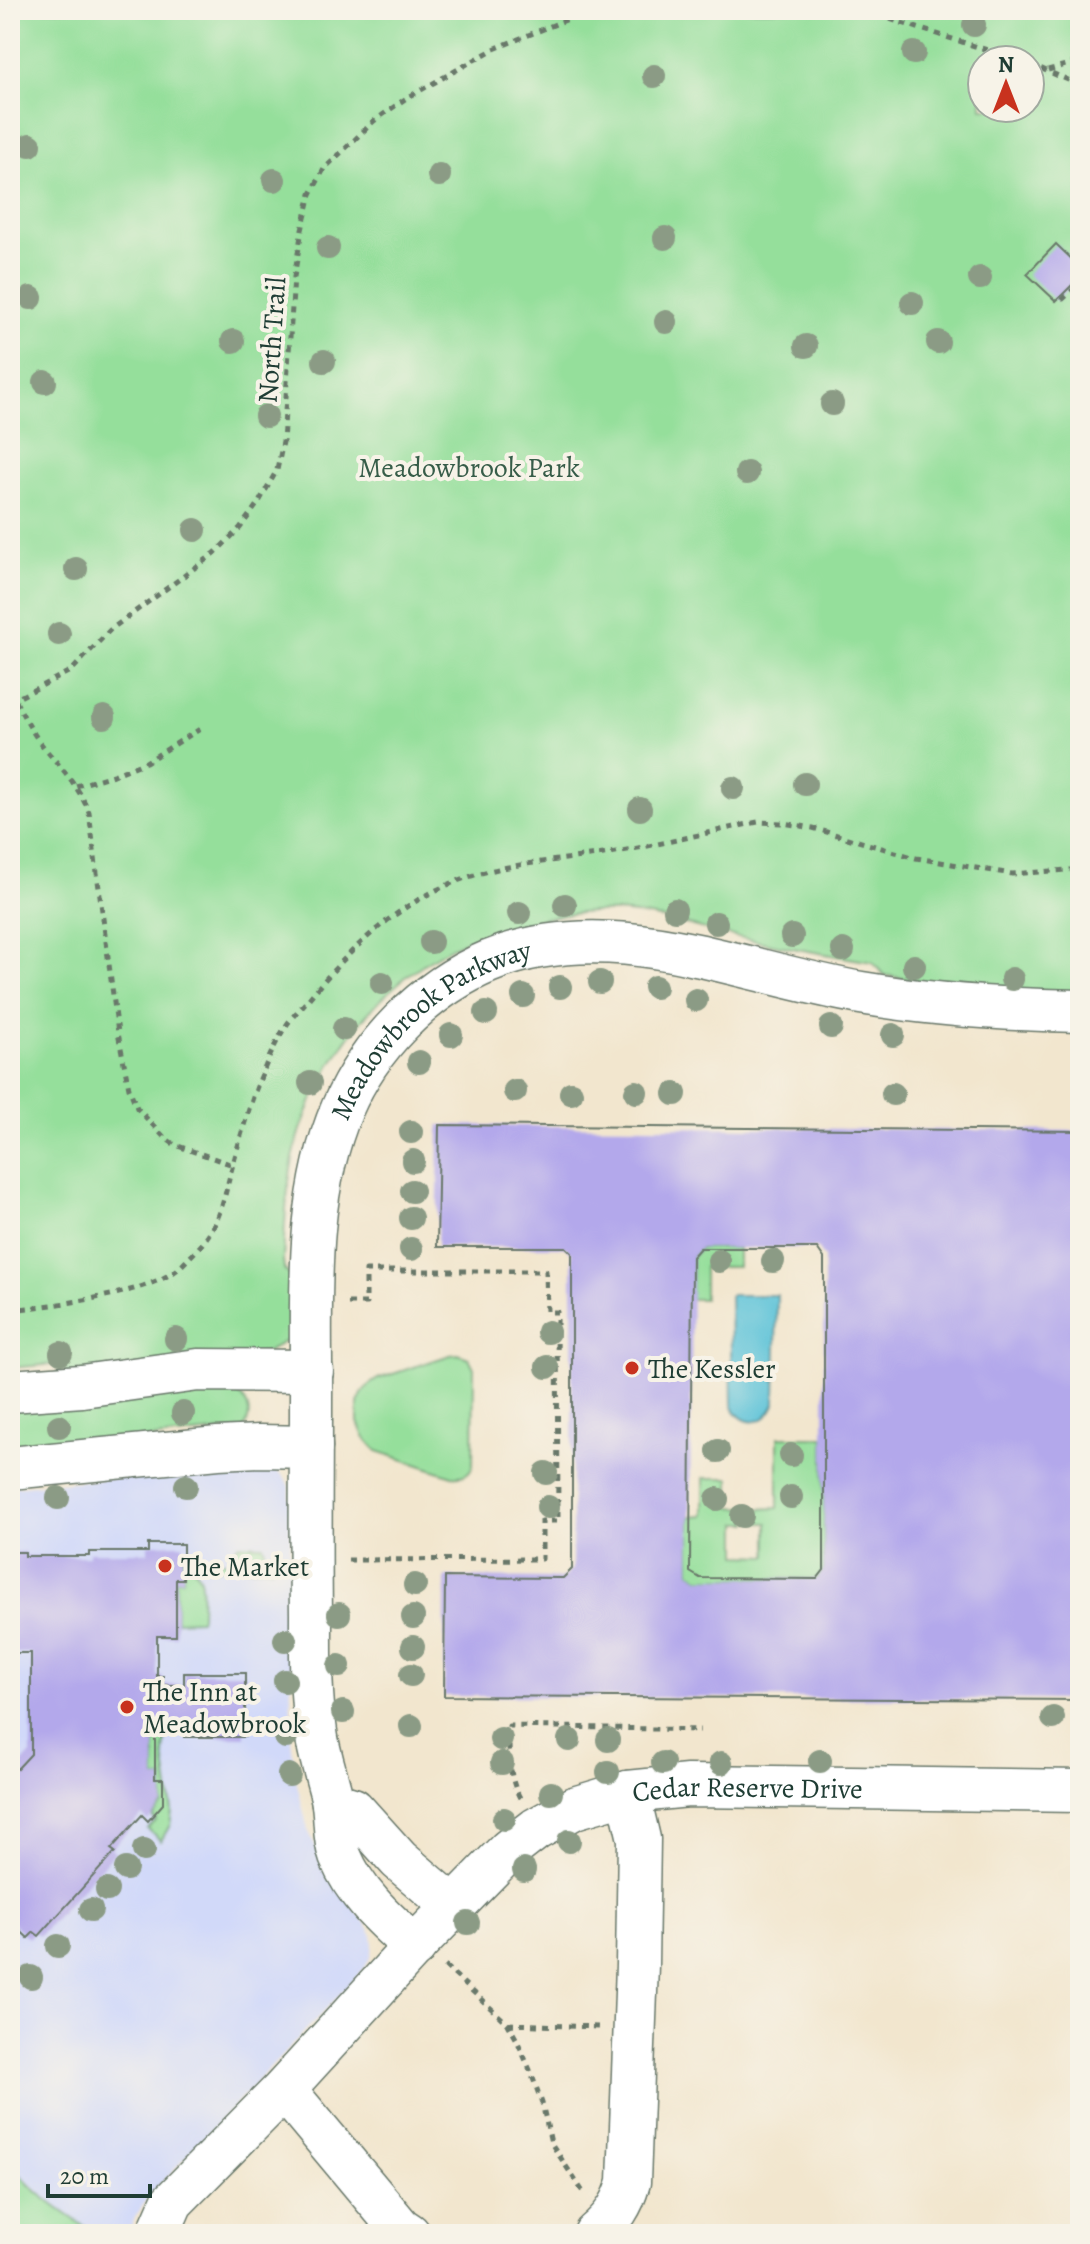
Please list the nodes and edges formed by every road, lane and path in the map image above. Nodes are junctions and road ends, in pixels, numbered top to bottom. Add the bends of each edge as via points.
1 (590, 10) edge
2 (843, 10) edge
3 (968, 44) edge
4 (1080, 61) edge
5 (1047, 70) joint
6 (1080, 87) edge
7 (1080, 283) edge
8 (1062, 300) dead end
9 (10, 690) edge
10 (12, 701) edge
11 (200, 729) dead end
12 (76, 786) junction
13 (1080, 1011) edge
14 (233, 1165) dead end
15 (347, 1303) dead end
16 (312, 1371) junction
17 (10, 1391) edge
18 (311, 1447) junction
19 (10, 1468) edge
20 (345, 1560) dead end
21 (700, 1730) dead end
22 (1080, 1791) edge
23 (628, 1792) junction
24 (520, 1799) dead end
25 (333, 1803) junction
26 (454, 1907) junction
27 (428, 1955) junction
28 (508, 2024) junction
29 (608, 2028) dead end
30 (284, 2089) junction
31 (595, 2218) edge
32 (158, 2234) edge
33 (409, 2234) edge

1 - 10 path, North Trail via 494,49 405,99 324,169 311,194 294,277 283,442 277,470 259,502 215,553 110,630 72,670
2 - 3 path
4 - 5 path
5 - 6 path
7 - 8 path
9 - 10 path
10 - 12 path
11 - 12 path via 146,762
12 - 14 path via 94,838 118,1033 137,1108 175,1145
13 - 16 street, Meadowbrook Parkway via 945,1004 860,993 617,941 522,950 466,971 404,1018 382,1043 342,1109 317,1195
15 - 20 path via 366,1303 366,1271 546,1271 547,1312 557,1312 558,1521 542,1521 542,1559
16 - 17 street via 198,1370
16 - 18 street
18 - 19 street via 218,1448
18 - 25 street via 315,1730
21 - 24 path via 509,1726 509,1758
22 - 23 street, Cedar Reserve Drive via 688,1786
23 - 26 street, Cedar Reserve Drive via 574,1808 536,1829
23 - 31 street via 639,1839 629,2182 612,2218
25 - 26 street via 353,1809 399,1860
25 - 27 street via 339,1852 352,1880 380,1916
26 - 27 street, Cedar Reserve Drive
27 - 28 path
27 - 30 street, Cedar Reserve Drive
28 - 29 path
28 - 31 path via 542,2103 551,2143
30 - 32 street, Cedar Reserve Drive via 172,2202
30 - 33 street

